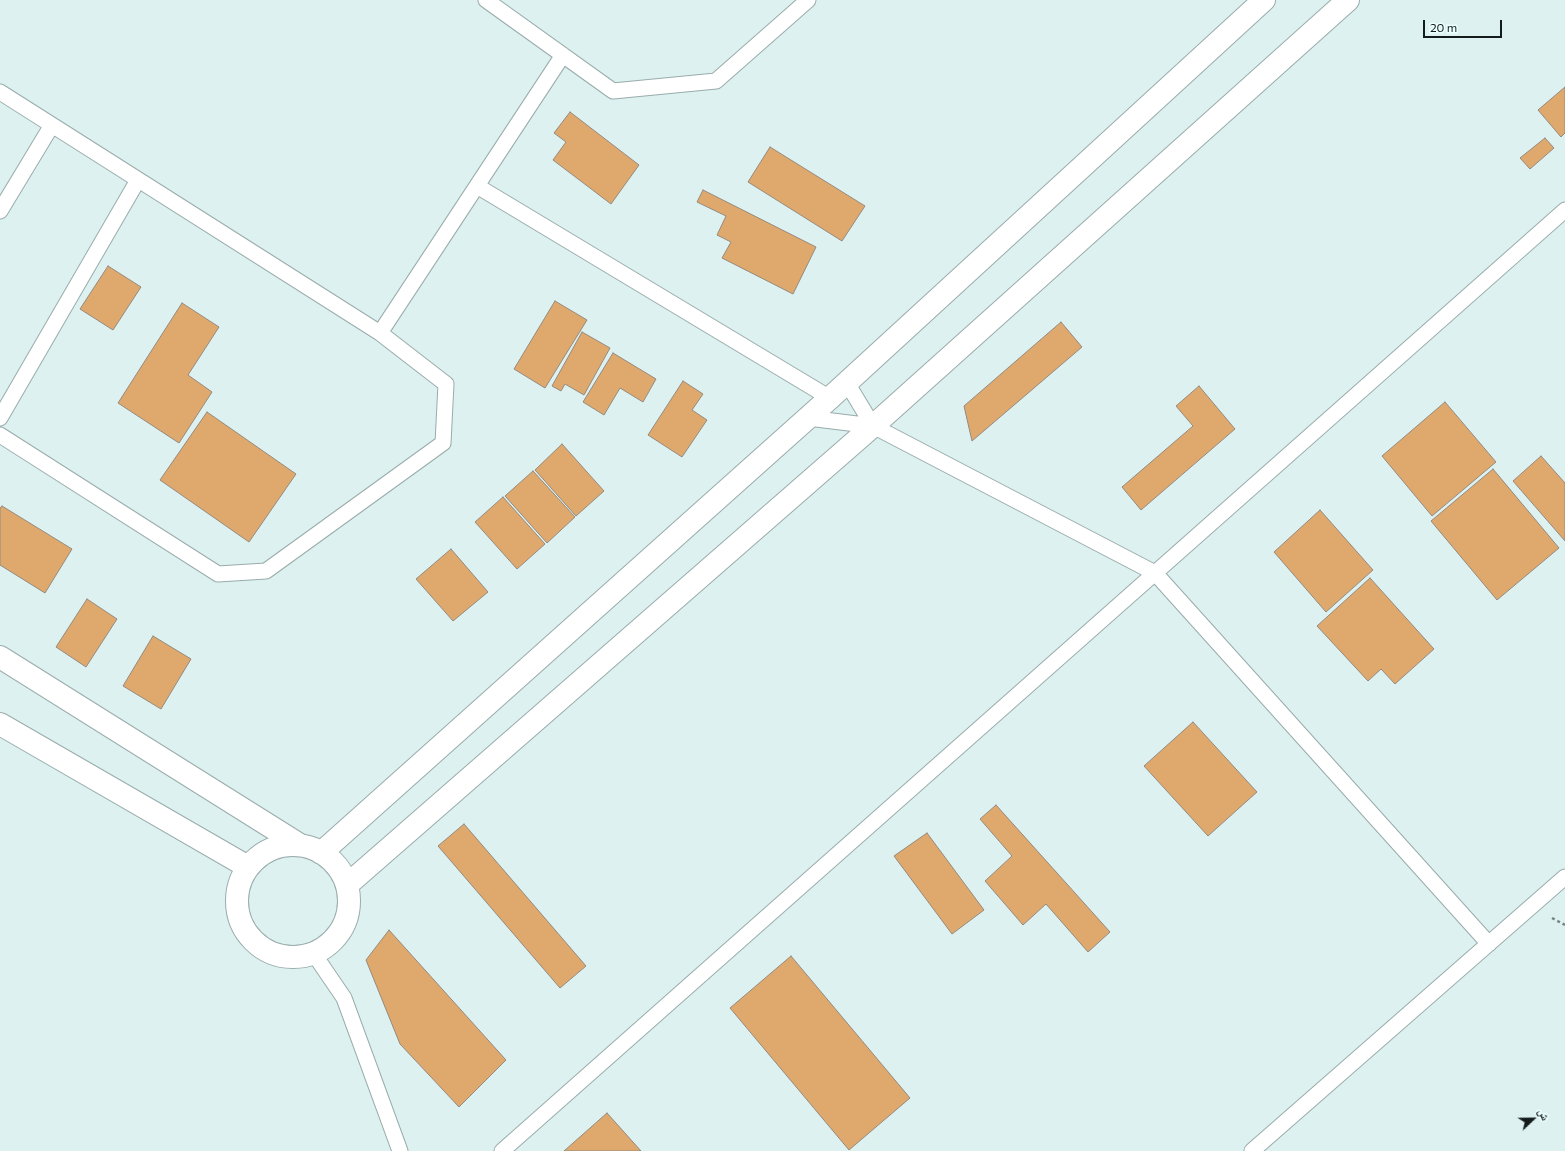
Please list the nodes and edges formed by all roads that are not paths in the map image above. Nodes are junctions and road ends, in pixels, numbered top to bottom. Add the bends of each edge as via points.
1 (486, 0) edge
2 (808, 0) edge
3 (1264, 0) edge
4 (1348, 0) edge
5 (564, 55) junction
6 (0, 92) edge
7 (52, 125) junction
8 (138, 180) junction
9 (477, 186) junction
10 (1565, 210) edge
11 (0, 211) edge
12 (380, 333) junction
13 (847, 383) junction
14 (830, 398) junction
15 (0, 418) edge
16 (808, 418) junction
17 (873, 426) junction
18 (0, 435) edge
19 (1155, 573) junction
20 (0, 657) edge
21 (0, 724) edge
22 (300, 845) junction
23 (321, 853) junction
24 (248, 867) junction
25 (1565, 877) edge
26 (347, 885) junction
27 (1489, 944) junction
28 (314, 954) junction
29 (400, 1151) edge
30 (502, 1151) edge
31 (1252, 1151) edge

1 - 5 lane
2 - 5 lane via 716,80 613,91
3 - 13 street
4 - 17 street
5 - 9 lane
6 - 7 lane
7 - 8 lane
7 - 11 lane
8 - 12 lane
8 - 15 lane
9 - 12 lane
9 - 14 lane
10 - 19 lane
12 - 18 lane via 446,384 443,443 266,572 218,574
13 - 14 street
13 - 17 lane
14 - 16 street
16 - 17 lane
16 - 23 street
17 - 19 lane
17 - 26 street
19 - 27 lane
19 - 30 lane
20 - 22 street
21 - 24 street
22 - 23 street
22 - 24 street via 281,846 263,854
23 - 26 street via 336,866
24 - 28 street via 239,885 237,904 240,921 250,938 276,955 295,958
25 - 27 lane
26 - 28 street via 349,905 345,924 331,943
27 - 31 lane
28 - 29 lane via 344,998

